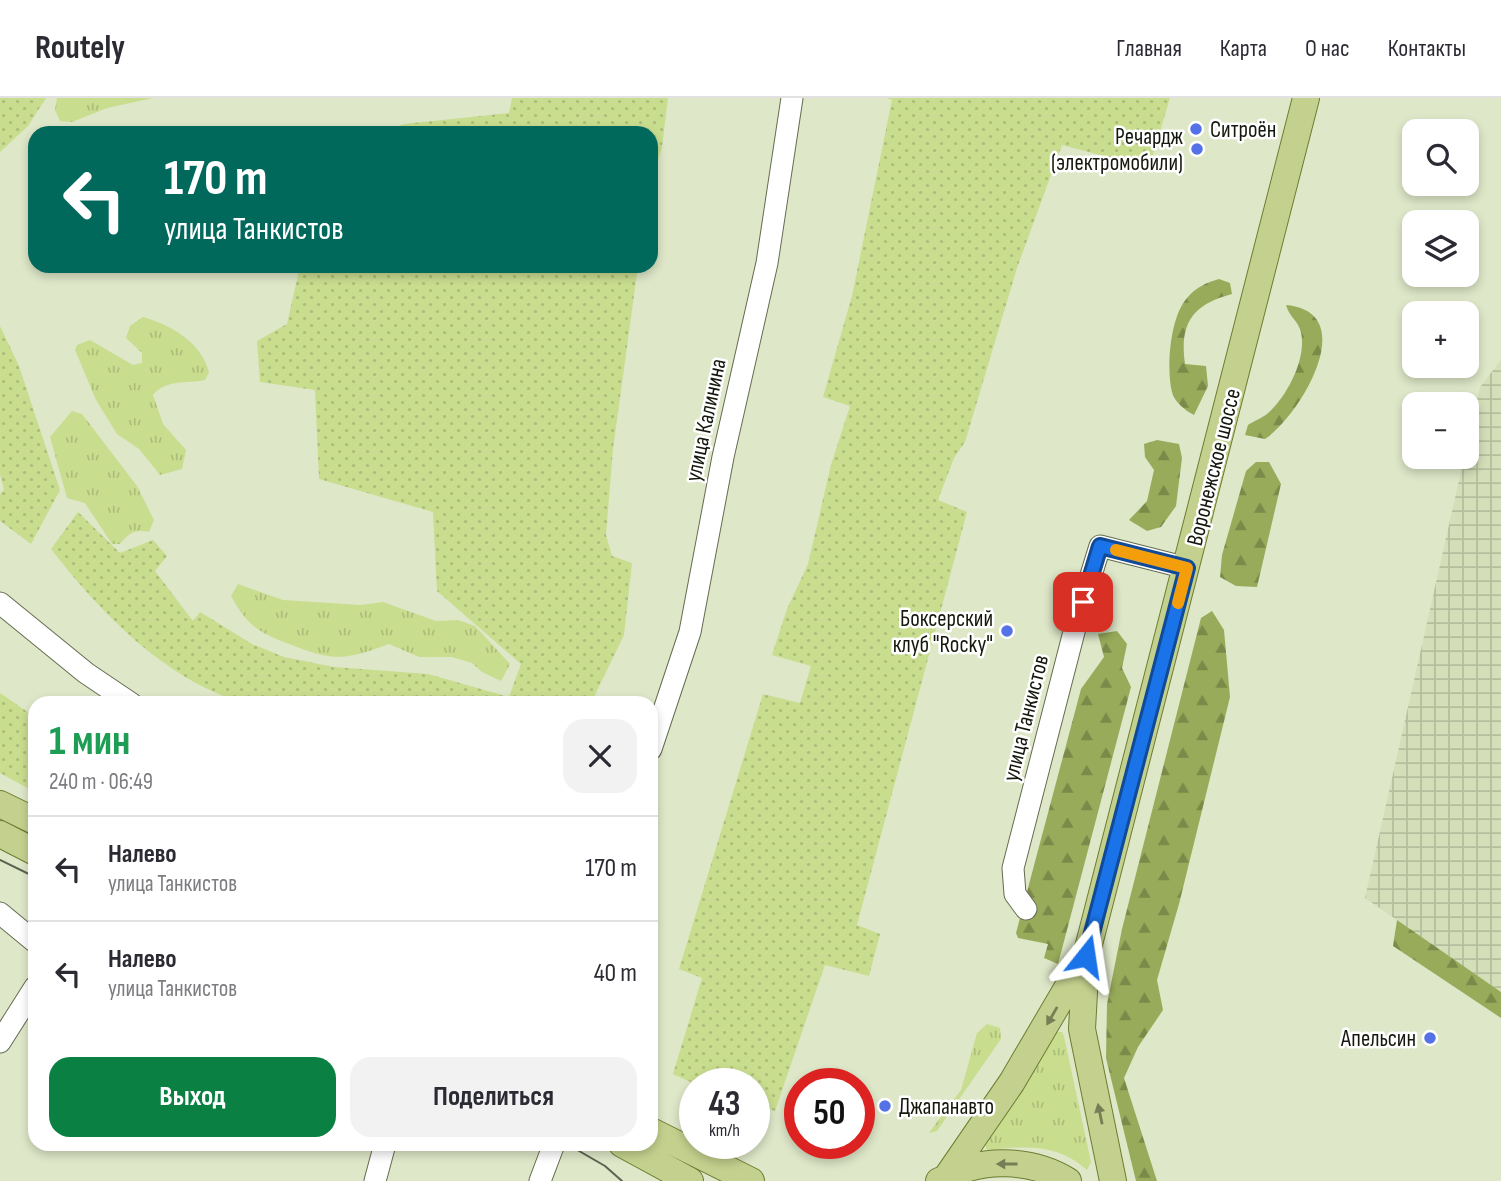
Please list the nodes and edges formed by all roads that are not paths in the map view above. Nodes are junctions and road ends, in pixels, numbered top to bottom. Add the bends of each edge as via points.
1 (792, 98) edge
2 (1306, 98) edge
3 (1187, 568) junction
4 (0, 603) edge
5 (120, 696) edge
6 (658, 728) edge
7 (0, 804) edge
8 (28, 818) edge
9 (0, 834) edge
10 (28, 848) edge
11 (1026, 909) dead end
12 (0, 913) edge
13 (28, 936) edge
14 (1086, 956) junction
15 (28, 998) edge
16 (0, 1042) edge
17 (658, 1134) edge
18 (384, 1151) edge
19 (551, 1151) edge
20 (635, 1151) edge
21 (942, 1180) edge
22 (376, 1181) edge
23 (540, 1181) edge
24 (690, 1181) edge
25 (751, 1181) edge
26 (1068, 1181) edge
27 (1113, 1181) edge

1 - 6 street, улица Калинина via 767,263 690,632
2 - 3 main road, Воронежское шоссе
3 - 11 street, улица Танкистов via 1100,546 1013,868 1015,894
3 - 14 main road, Воронежское шоссе
4 - 5 street
7 - 8 main road
9 - 10 main road
12 - 13 street
14 -> 21 main road via 1012,1082
27 -> 14 main road via 1082,1029
15 - 16 street
17 - 25 main road
18 - 22 street
19 - 23 street
20 - 24 main road
26 -> 21 main road via 1042,1168 1019,1164 973,1167

